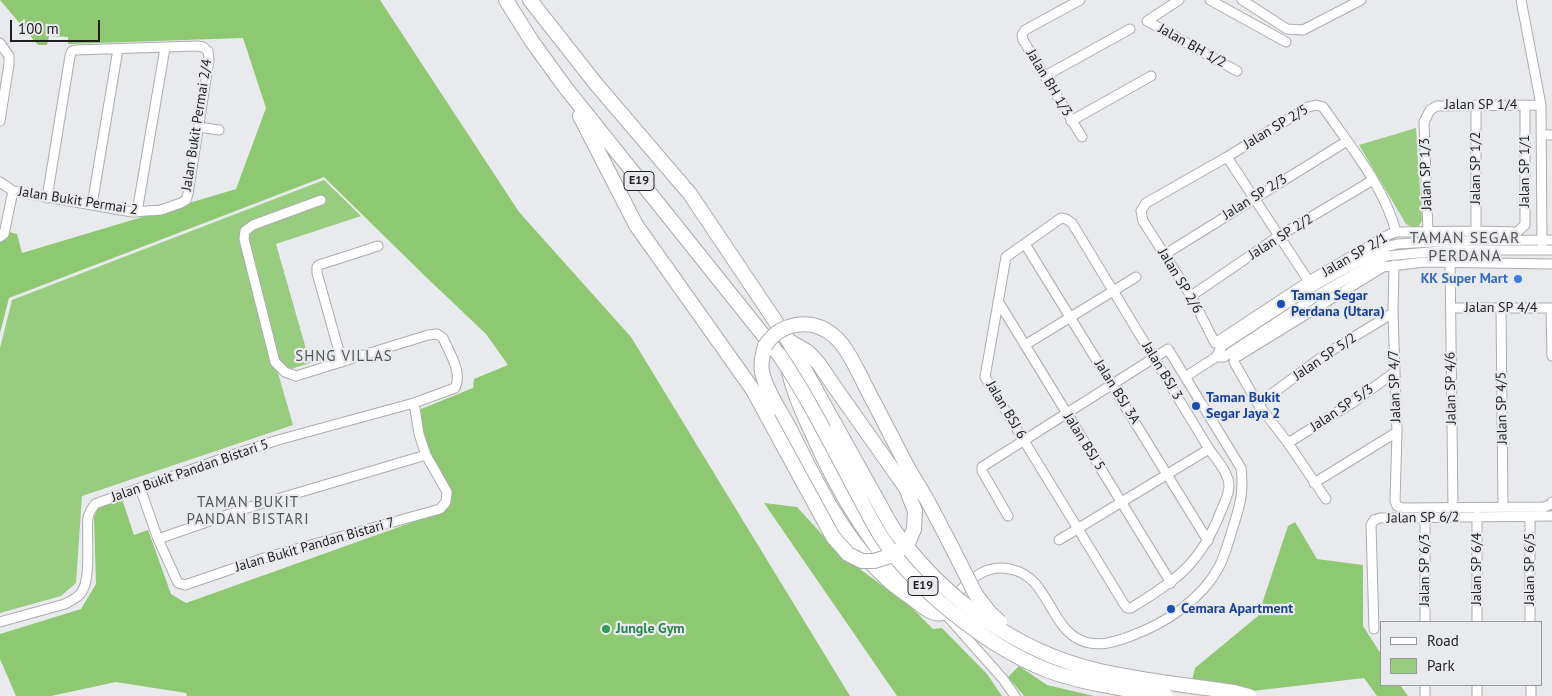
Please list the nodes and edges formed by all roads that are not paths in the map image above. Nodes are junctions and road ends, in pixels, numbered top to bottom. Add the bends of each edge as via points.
1 (506, 0) edge
2 (530, 0) edge
3 (1080, 0) edge
4 (1179, 0) edge
5 (1210, 0) edge
6 (1242, 0) edge
7 (1361, 0) edge
8 (1521, 0) edge
9 (1130, 29) dead end
10 (1286, 42) dead end
11 (0, 43) edge
12 (165, 48) junction
13 (118, 50) junction
14 (1237, 71) dead end
15 (1045, 76) junction
16 (1151, 76) dead end
17 (565, 87) junction
18 (1476, 105) junction
19 (1525, 105) junction
20 (1541, 105) junction
21 (1426, 115) joint
22 (0, 120) edge
23 (1071, 121) junction
24 (199, 127) junction
25 (219, 130) dead end
26 (1542, 135) junction
27 (1552, 135) edge
28 (1082, 137) dead end
29 (1347, 141) junction
30 (1227, 157) junction
31 (1373, 180) junction
32 (0, 182) edge
33 (13, 191) junction
34 (47, 198) junction
35 (1254, 198) junction
36 (186, 200) joint
37 (320, 200) dead end
38 (1542, 200) junction
39 (1552, 200) edge
40 (92, 205) junction
41 (137, 212) junction
42 (1066, 219) joint
43 (1143, 221) joint
44 (1476, 231) junction
45 (1396, 232) junction
46 (1428, 232) junction
47 (1279, 236) junction
48 (0, 237) edge
49 (1542, 240) junction
50 (1552, 240) edge
51 (1025, 244) junction
52 (1451, 245) junction
53 (378, 246) dead end
54 (1547, 251) edge
55 (1164, 254) junction
56 (1447, 264) junction
57 (1552, 264) edge
58 (1394, 265) junction
59 (1136, 277) dead end
60 (1313, 288) junction
61 (1113, 291) junction
62 (1191, 296) junction
63 (998, 301) junction
64 (1450, 308) junction
65 (1501, 308) junction
66 (1552, 308) edge
67 (1393, 313) junction
68 (1070, 317) junction
69 (788, 340) junction
70 (1215, 343) joint
71 (1025, 345) junction
72 (1552, 356) edge
73 (1153, 358) junction
74 (342, 362) junction
75 (789, 369) junction
76 (1394, 372) junction
77 (1185, 377) junction
78 (1112, 384) junction
79 (414, 403) junction
80 (1258, 404) junction
81 (1066, 412) junction
82 (1397, 432) junction
83 (1023, 440) junction
84 (1288, 443) junction
85 (1209, 449) junction
86 (426, 455) junction
87 (1168, 475) junction
88 (1314, 483) junction
89 (140, 488) junction
90 (1326, 499) dead end
91 (1121, 502) junction
92 (1552, 503) edge
93 (1453, 507) junction
94 (1503, 507) junction
95 (1008, 516) dead end
96 (1477, 516) junction
97 (1530, 516) junction
98 (1552, 516) edge
99 (1425, 518) junction
100 (1079, 528) junction
101 (158, 539) junction
102 (1059, 540) dead end
103 (1208, 541) junction
104 (1171, 583) junction
105 (1127, 608) joint
106 (932, 610) junction
107 (1425, 621) edge
108 (1477, 621) edge
109 (1530, 621) edge
110 (0, 622) edge
111 (1374, 629) dead end
112 (1032, 647) junction
113 (1008, 696) edge
114 (1015, 696) edge
115 (1166, 696) edge
116 (1249, 696) edge

1 - 17 highway, E19 via 530,40
2 - 69 highway, E19 via 596,84 690,194
3 - 15 street, Jalan BH 1/3 via 1024,30 1023,40
4 - 14 street, Jalan BH 1/2 via 1147,21
5 - 10 street
6 - 7 street via 1287,29 1303,30
8 - 20 street, Jalan SP 1/1
9 - 15 street
11 - 22 street via 9,56 9,64
12 - 13 street
12 - 24 street, Jalan Bukit Permai 2/4 via 200,46 208,51
12 - 41 street
13 - 34 street via 75,50 70,54
13 - 40 street
15 - 23 street, Jalan BH 1/3
16 - 23 street
17 - 69 highway, bridge via 636,225 753,390 833,536 848,554 862,561 874,561 898,551 908,543 914,529 915,511 906,488 819,364 808,352
17 - 75 highway, E19, bridge
18 - 19 street, Jalan SP 1/4
18 - 21 street, Jalan SP 1/4 via 1437,106
18 - 44 street, Jalan SP 1/2
19 - 20 street, Jalan SP 1/4
19 - 44 street, Jalan SP 1/1 via 1525,225 1517,232
20 - 26 street, Jalan SP 1/1
21 - 46 street, Jalan SP 1/3
23 - 28 street, Jalan BH 1/3
24 - 25 street
24 - 36 street, Jalan Bukit Permai 2/4
26 - 27 street
26 - 38 street, Jalan SP 1/1
29 - 30 street, Jalan SP 2/5 via 1323,106 1316,105
29 - 31 street, Jalan SP 2/5
29 - 35 street, Jalan SP 2/3
30 - 35 street
30 - 43 street, Jalan SP 2/5 via 1146,203 1141,211
31 - 45 street, Jalan SP 2/5
31 - 47 street, Jalan SP 2/2
32 - 33 street, Jalan Bukit Permai 2
33 - 34 street, Jalan Bukit Permai 2
33 - 48 street via 4,234
34 - 40 street, Jalan Bukit Permai 2
35 - 47 street
35 - 55 street, Jalan SP 2/3
36 - 41 street, Jalan Bukit Permai 2 via 162,210
37 - 74 street via 253,225 245,231 244,239 275,362 285,372 296,376
38 - 39 street
38 - 49 street, Jalan SP 1/1
40 - 41 street, Jalan Bukit Permai 2
42 - 51 street, Jalan BSJ 6 via 1061,218
42 - 61 street, Jalan BSJ 3 via 1072,223
43 - 55 street, Jalan SP 2/6
44 - 46 street, Jalan SP 1/1
45 - 46 street, Jalan SP 1/1
45 - 60 street, Jalan SP 2/1 via 1388,234
47 - 60 street
47 - 62 street, Jalan SP 2/2
49 - 50 street
49 - 52 street
49 - 54 street, Jalan SP 1/1
51 - 63 street, Jalan BSJ 6 via 1006,258
51 - 68 street, Jalan BSJ 3A
52 - 54 street
52 - 56 street, Jalan SP 4/6
52 - 60 street via 1386,256
53 - 74 street via 317,267
55 - 62 street, Jalan SP 2/6
56 - 57 street
56 - 58 street
56 - 64 street, Jalan SP 4/6
58 - 67 street, Jalan SP 4/7
58 - 80 street via 1384,267 1235,358 1234,362
59 - 61 street
60 - 70 street, Jalan SP 2/1
60 - 77 street via 1224,357 1216,357
61 - 68 street
61 - 73 street, Jalan BSJ 3
62 - 70 street, Jalan SP 2/6
63 - 71 street, Jalan BSJ 5
63 - 83 street, Jalan BSJ 6 via 986,377
64 - 65 street, Jalan SP 4/4
64 - 93 street, Jalan SP 4/6
65 - 66 street, Jalan SP 4/4
65 - 94 street, Jalan SP 4/5
66 - 72 street
67 - 76 street, Jalan SP 4/7
67 - 80 street, Jalan SP 5/2 via 1326,354
68 - 71 street
68 - 78 street, Jalan BSJ 3A
69 - 112 highway, E19, bridge via 896,532 946,588 989,623
71 - 81 street, Jalan BSJ 5
73 - 77 street via 1168,349
73 - 78 street
73 - 85 street, Jalan BSJ 3
74 - 79 street, Jalan Bukit Pandan Bistari 5 via 437,334 443,338 458,373 456,386
75 - 106 highway, bridge via 793,391 841,494 876,547
75 - 115 highway, E19, bridge via 883,540 903,565 948,608 1022,659 1058,674
76 - 82 street, Jalan SP 4/7
76 - 84 street, Jalan SP 5/3
77 - 106 street via 1241,468 1243,483 1242,499 1220,566 1190,602 1147,630 1100,645 1080,640 1065,629 1038,586 1023,574 1004,568 969,580
78 - 81 street
78 - 87 street, Jalan BSJ 3A
79 - 86 street, Jalan Bukit Pandan Bistari 7
79 - 89 street, Jalan Bukit Pandan Bistari 5 via 269,443
80 - 84 street
81 - 83 street
81 - 91 street, Jalan BSJ 5
82 - 88 street
82 - 93 street, Jalan SP 4/7 via 1397,506
83 - 95 street via 982,467
83 - 100 street, Jalan BSJ 6
84 - 88 street
85 - 87 street
85 - 103 street, Jalan BSJ 3 via 1227,476 1229,485
86 - 101 street via 250,507
86 - 101 street, Jalan Bukit Pandan Bistari 7 via 447,492 446,502 440,509 264,558 184,585 178,583
87 - 91 street
87 - 103 street, Jalan BSJ 3A
88 - 90 street
89 - 101 street, Jalan Bukit Pandan Bistari 7
89 - 110 street, Jalan Bukit Pandan Bistari 5 via 92,507 88,521 86,582 79,596 64,604
91 - 100 street
91 - 104 street, Jalan BSJ 5
92 - 94 street via 1544,507
93 - 94 street
96 - 97 street, Jalan SP 6/2
96 - 99 street, Jalan SP 6/2
96 - 108 street, Jalan SP 6/4
97 - 98 street, Jalan SP 6/2
97 - 109 street, Jalan SP 6/5
99 - 107 street, Jalan SP 6/3
99 - 111 street, Jalan SP 6/2 via 1380,518 1371,525
100 - 102 street
100 - 105 street, Jalan BSJ 6
103 - 104 street, Jalan BSJ 3
104 - 105 street, Jalan BSJ 3
106 - 112 highway, bridge via 886,578 860,550 837,518 810,470 762,372 765,346 778,331 804,324 824,329 835,336 881,414 976,595 990,613
106 - 113 street
106 - 114 street via 949,618
112 - 116 highway, E19, bridge via 1095,670

